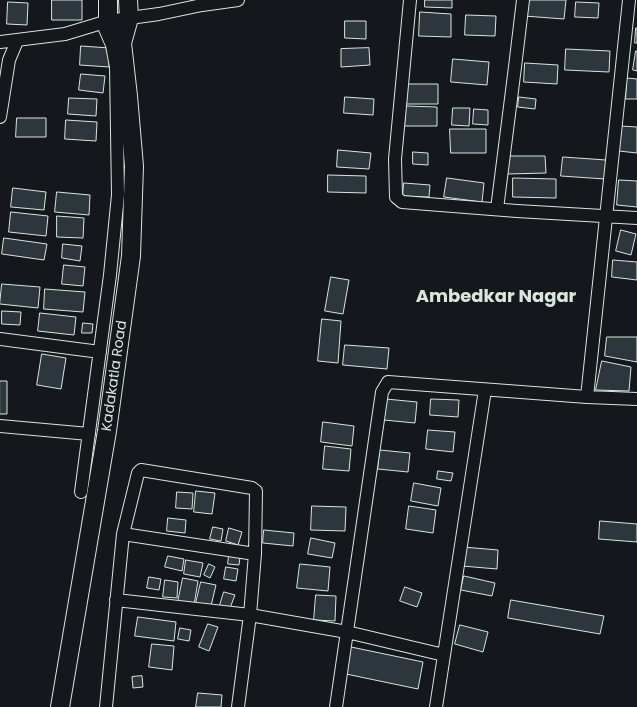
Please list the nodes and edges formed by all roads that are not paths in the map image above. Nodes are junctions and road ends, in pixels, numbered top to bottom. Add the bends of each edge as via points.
1 (108, 0) edge
2 (128, 0) edge
3 (238, 0) edge
4 (410, 0) edge
5 (523, 0) edge
6 (629, 0) edge
7 (128, 18) junction
8 (105, 22) junction
9 (17, 40) junction
10 (0, 42) edge
11 (122, 43) junction
12 (0, 117) edge
13 (497, 209) junction
14 (606, 216) junction
15 (637, 218) edge
16 (0, 339) edge
17 (100, 352) junction
18 (485, 390) junction
19 (587, 397) junction
20 (637, 399) edge
21 (0, 426) edge
22 (89, 434) junction
23 (81, 492) dead end
24 (123, 534) junction
25 (255, 554) junction
26 (116, 600) junction
27 (250, 615) junction
28 (347, 632) junction
29 (444, 655) junction
30 (60, 707) edge
31 (106, 707) edge
32 (238, 707) edge
33 (336, 707) edge
34 (436, 707) edge

1 - 8 street
2 - 7 street, Kadakatla Road
3 - 7 street
4 - 13 street via 395,159 396,198 402,202
5 - 13 street
6 - 14 street
7 - 8 street
7 - 11 street, Kadakatla Road
8 - 9 street via 65,34
8 - 11 street, Kadakatla Road
8 - 17 street via 116,67 118,195
9 - 10 street
9 - 12 street via 9,60
11 - 30 street, Kadakatla Road via 134,166 131,256 107,431
13 - 14 street
14 - 15 street
14 - 19 street
16 - 17 street
17 - 22 street
18 - 19 street
18 - 28 street via 388,382 382,392
18 - 29 street
19 - 20 street
21 - 22 street
22 - 23 street
24 - 25 street
24 - 25 street via 138,473 142,470 252,488 256,491
24 - 26 street
25 - 27 street
26 - 27 street
26 - 31 street
27 - 28 street
27 - 32 street
28 - 29 street
28 - 33 street
29 - 34 street

